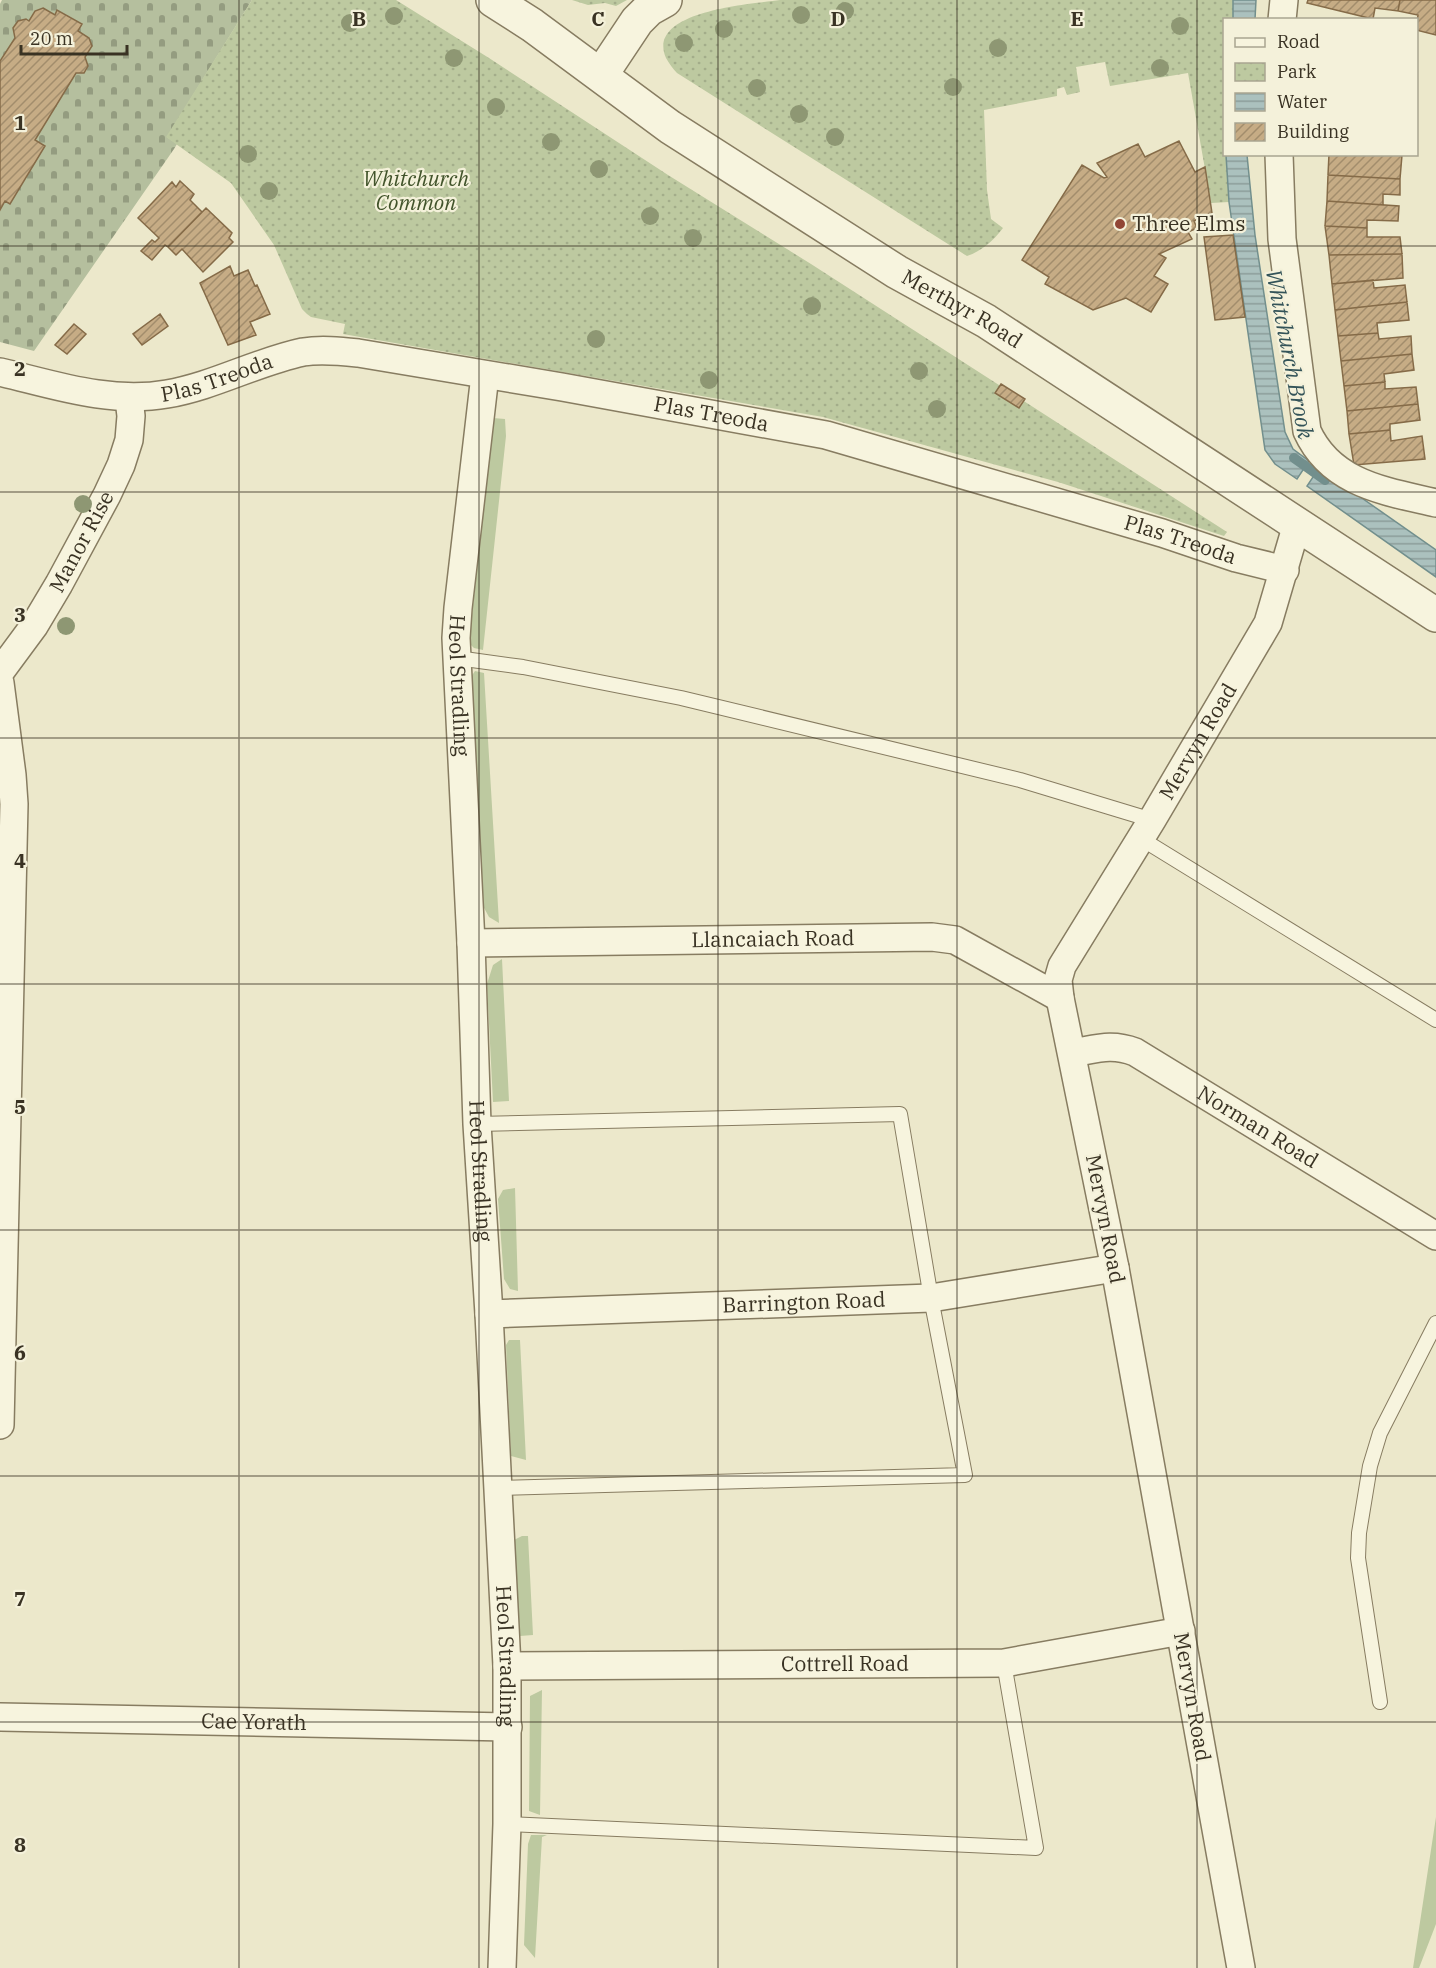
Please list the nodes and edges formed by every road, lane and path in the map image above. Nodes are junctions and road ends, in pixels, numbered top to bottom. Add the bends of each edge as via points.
1 (493, 0) edge
2 (665, 0) edge
3 (1284, 0) edge
4 (1282, 18) edge
5 (601, 75) junction
6 (1279, 156) edge
7 (0, 372) edge
8 (484, 375) junction
9 (129, 399) junction
10 (1436, 503) edge
11 (1297, 524) junction
12 (1285, 570) junction
13 (1436, 615) edge
14 (457, 658) junction
15 (0, 672) edge
16 (0, 683) edge
17 (1146, 829) junction
18 (471, 943) junction
19 (1060, 998) junction
20 (1436, 1020) edge
21 (1072, 1053) junction
22 (477, 1124) junction
23 (1436, 1236) edge
24 (1115, 1268) junction
25 (931, 1298) junction
26 (489, 1314) junction
27 (1436, 1323) edge
28 (0, 1425) edge
29 (498, 1488) junction
30 (1180, 1631) junction
31 (1004, 1663) junction
32 (507, 1666) junction
33 (1380, 1702) dead end
34 (0, 1717) edge
35 (508, 1727) junction
36 (507, 1824) junction
37 (502, 1968) edge
38 (1241, 1968) edge

1 - 5 street, Merthyr Road
2 - 5 street via 637,21
3 - 4 street
5 - 11 street, Merthyr Road via 670,127 897,272 986,321
6 - 10 street via 1282,239 1307,431 1341,472 1369,487
7 - 9 street, Plas Treoda
8 - 9 street, Plas Treoda via 328,350 304,352 257,365 193,388
8 - 12 street, Plas Treoda via 826,435
8 - 14 street, Heol Stradling via 458,608
9 - 15 street, Manor Rise via 129,440 107,495 60,584
11 - 12 street, Mervyn Road
11 - 13 street, Merthyr Road
12 - 17 street, Mervyn Road via 1268,623
14 - 17 lane via 681,698 1020,780
14 - 18 street, Heol Stradling
16 - 28 street via 14,804
17 - 19 street, Mervyn Road via 1062,966 1058,980
17 - 20 lane
18 - 19 street, Llancaiach Road via 932,937 955,940
18 - 22 street, Heol Stradling
19 - 21 street, Mervyn Road
21 - 23 street, Norman Road via 1106,1047 1135,1052
21 - 24 street, Mervyn Road
22 - 25 lane via 900,1114
22 - 26 street, Heol Stradling
24 - 25 street, Barrington Road
24 - 30 street, Mervyn Road
25 - 26 street, Barrington Road
25 - 29 lane via 965,1475
26 - 29 street, Heol Stradling
27 - 33 lane via 1380,1433 1370,1466 1359,1533 1358,1558
29 - 32 street, Heol Stradling
30 - 31 street, Cottrell Road
30 - 38 street, Mervyn Road
31 - 32 street, Cottrell Road
31 - 36 lane via 1036,1848
32 - 35 street, Heol Stradling
34 - 35 street, Cae Yorath
35 - 36 street, Heol Stradling
36 - 37 street, Heol Stradling

